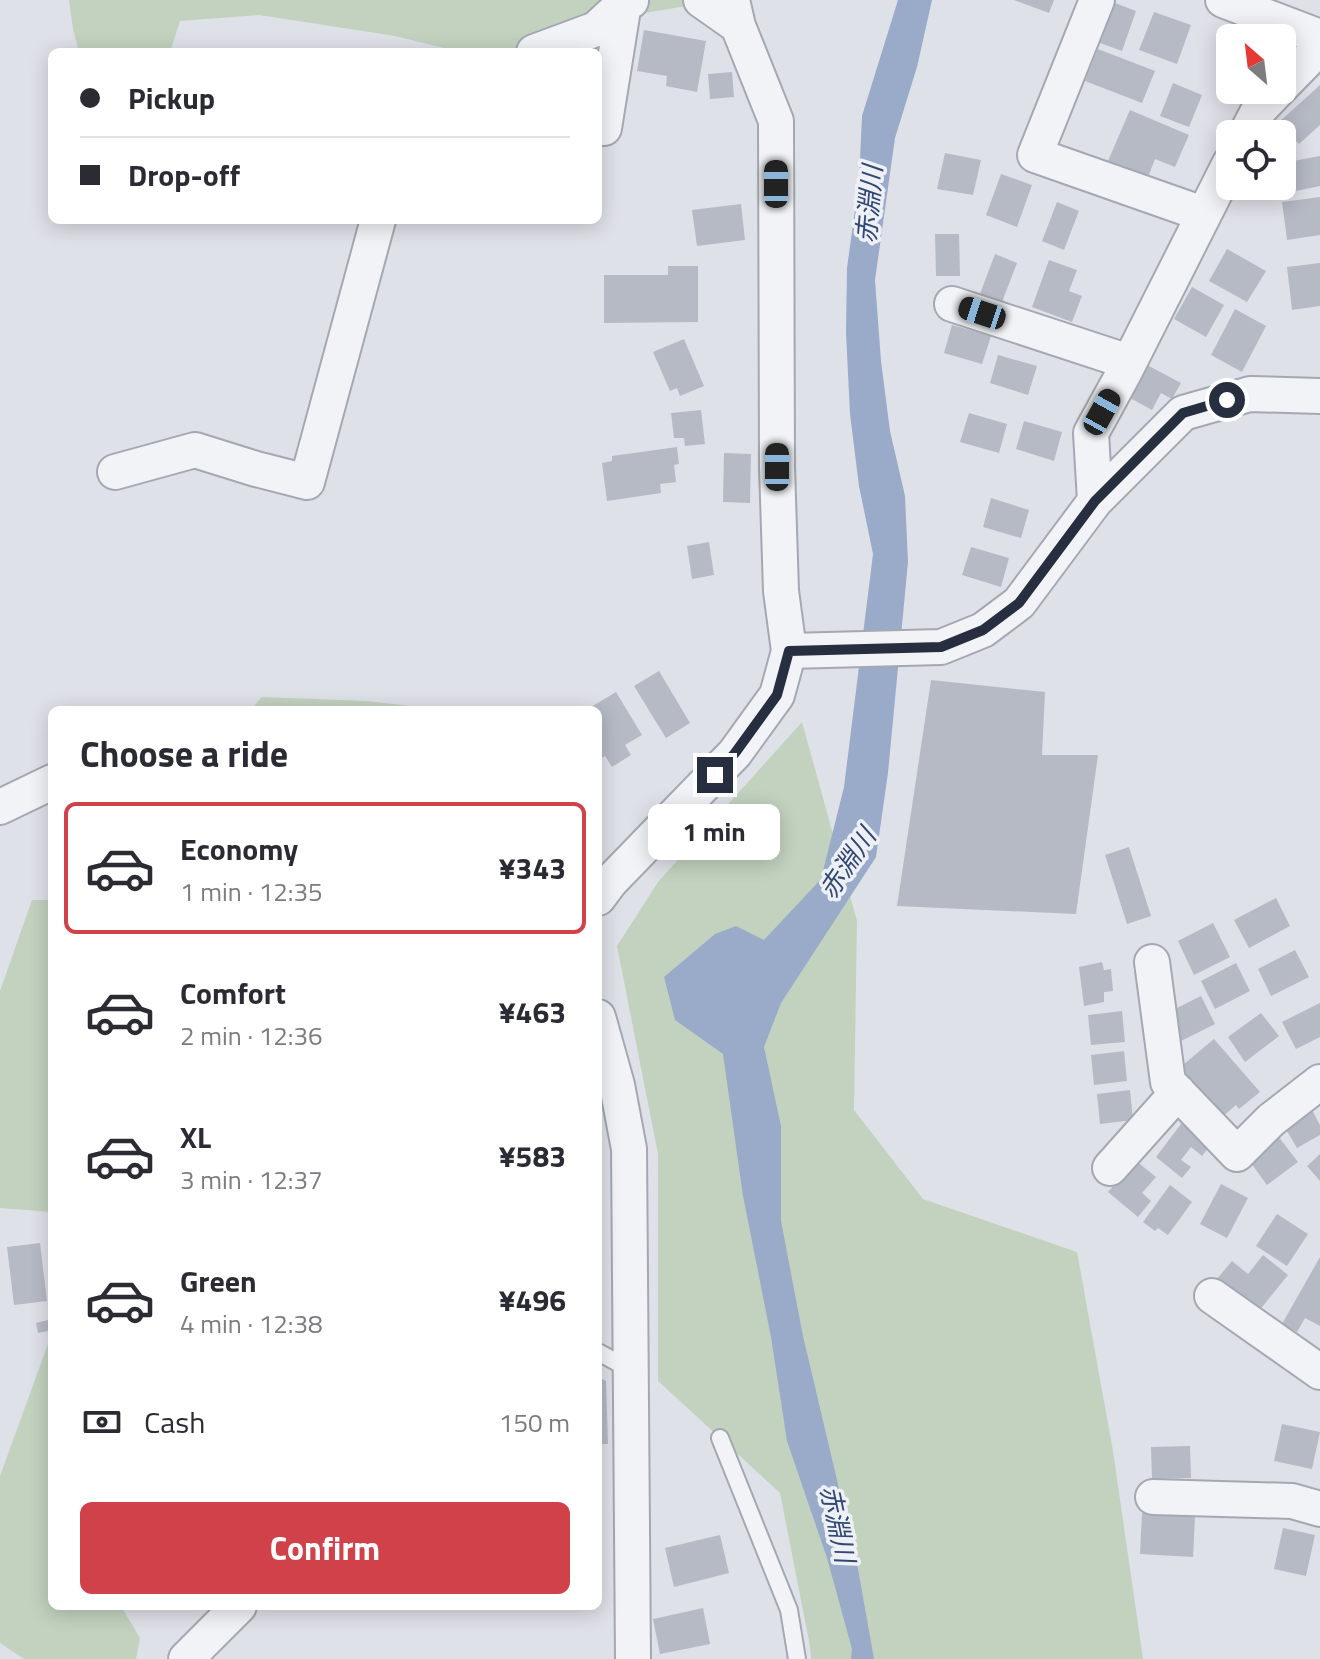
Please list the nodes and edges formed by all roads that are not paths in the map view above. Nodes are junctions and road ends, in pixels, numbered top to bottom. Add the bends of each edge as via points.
1 (701, 0) edge
2 (1097, 0) edge
3 (1223, 0) edge
4 (629, 1) edge
5 (735, 13) edge
6 (1320, 37) edge
7 (1320, 47) edge
8 (545, 48) edge
9 (1296, 72) edge
10 (604, 128) dead end
11 (1216, 189) edge
12 (1203, 214) junction
13 (377, 224) edge
14 (952, 304) dead end
15 (1129, 362) junction
16 (1320, 396) edge
17 (115, 472) dead end
18 (1095, 501) junction
19 (789, 651) junction
20 (48, 784) edge
21 (0, 807) edge
22 (602, 893) edge
23 (1152, 962) dead end
24 (602, 1031) edge
25 (1319, 1084) edge
26 (1178, 1092) junction
27 (1110, 1168) dead end
28 (1212, 1296) dead end
29 (602, 1354) edge
30 (631, 1370) junction
31 (1320, 1372) edge
32 (720, 1438) dead end
33 (1153, 1497) dead end
34 (1320, 1509) edge
35 (235, 1610) edge
36 (186, 1659) edge
37 (633, 1659) edge
38 (797, 1659) edge

1 - 5 street
2 - 12 street via 1035,155
3 - 6 street
4 - 8 street via 596,29
4 - 10 street
5 - 19 street via 776,121 777,467 781,591
7 - 9 street
11 - 12 street
12 - 15 street
13 - 17 street via 307,482 195,450
14 - 15 street
15 - 18 street via 1091,433
16 - 18 street via 1250,394 1183,413
18 - 19 street via 1019,603 983,630 941,647
19 - 22 street via 777,695 735,753
20 - 21 street
23 - 26 street via 1168,1082
24 - 30 street via 629,1149
25 - 26 street via 1237,1154
26 - 27 street
28 - 31 street
29 - 30 lane
30 - 37 street
32 - 38 lane via 789,1610
33 - 34 street via 1292,1501
35 - 36 street

